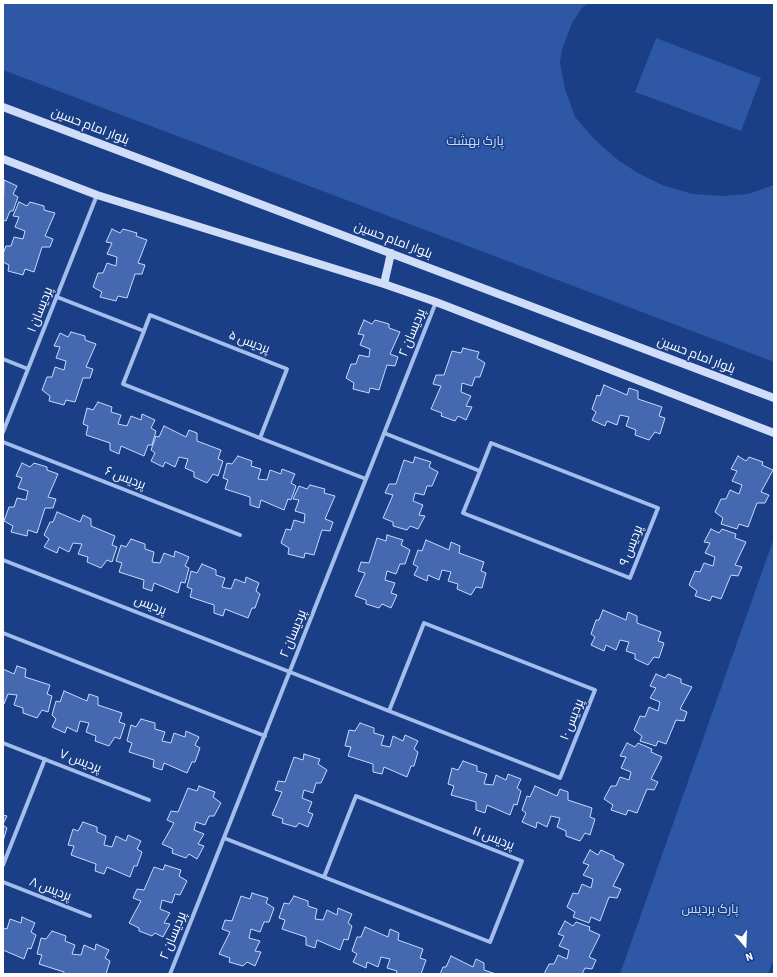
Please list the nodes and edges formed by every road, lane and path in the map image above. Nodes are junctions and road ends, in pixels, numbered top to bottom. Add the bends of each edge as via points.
1 (3, 107) edge
2 (3, 159) edge
3 (97, 195) junction
4 (391, 253) junction
5 (384, 284) junction
6 (57, 297) junction
7 (436, 302) junction
8 (144, 331) junction
9 (3, 359) edge
10 (28, 369) junction
11 (774, 398) edge
12 (3, 432) edge
13 (384, 433) junction
14 (774, 433) edge
15 (260, 438) junction
16 (3, 442) edge
17 (480, 471) junction
18 (366, 480) junction
19 (240, 535) dead end
20 (3, 560) edge
21 (3, 633) edge
22 (290, 672) junction
23 (389, 711) junction
24 (264, 736) junction
25 (3, 743) edge
26 (45, 759) junction
27 (149, 800) dead end
28 (224, 838) junction
29 (3, 865) edge
30 (324, 877) junction
31 (3, 882) edge
32 (90, 916) dead end
33 (170, 974) edge

1 - 4 main road, بلوار امام حسین
2 - 3 main road
3 - 5 main road
3 - 6 street, پردیسان ۱
4 - 5 main road
4 - 11 main road, بلوار امام حسین
5 - 7 main road
6 - 8 street
6 - 10 street, پردیسان ۱
7 - 13 street, پردیسان ۲
7 - 14 main road
8 - 15 street, پردیس ۵ via 123,384
8 - 15 street, پردیس ۵ via 150,315 287,369
9 - 10 street
10 - 12 street, پردیسان ۱
13 - 17 street
13 - 18 street, پردیسان ۲
15 - 18 street, پردیس ۵
16 - 19 street, پردیس ۶
17 - 17 street, پردیس ۹ via 463,513 630,578 658,508 491,443
18 - 22 street, پردیسان ۲
20 - 22 street, پردیس
21 - 24 street
22 - 23 street, پردیس ۱۰
22 - 24 street, پردیسان ۲
23 - 23 street, پردیس ۱۰ via 424,624 595,690 560,778
24 - 28 street, پردیسان ۲
25 - 26 street, پردیس ۷
26 - 27 street, پردیس ۷
26 - 29 street
28 - 30 street, پردیس ۱۱
28 - 33 street, پردیسان ۲
30 - 30 street, پردیس ۱۱ via 490,942 522,861 356,796
31 - 32 street, پردیس ۸

